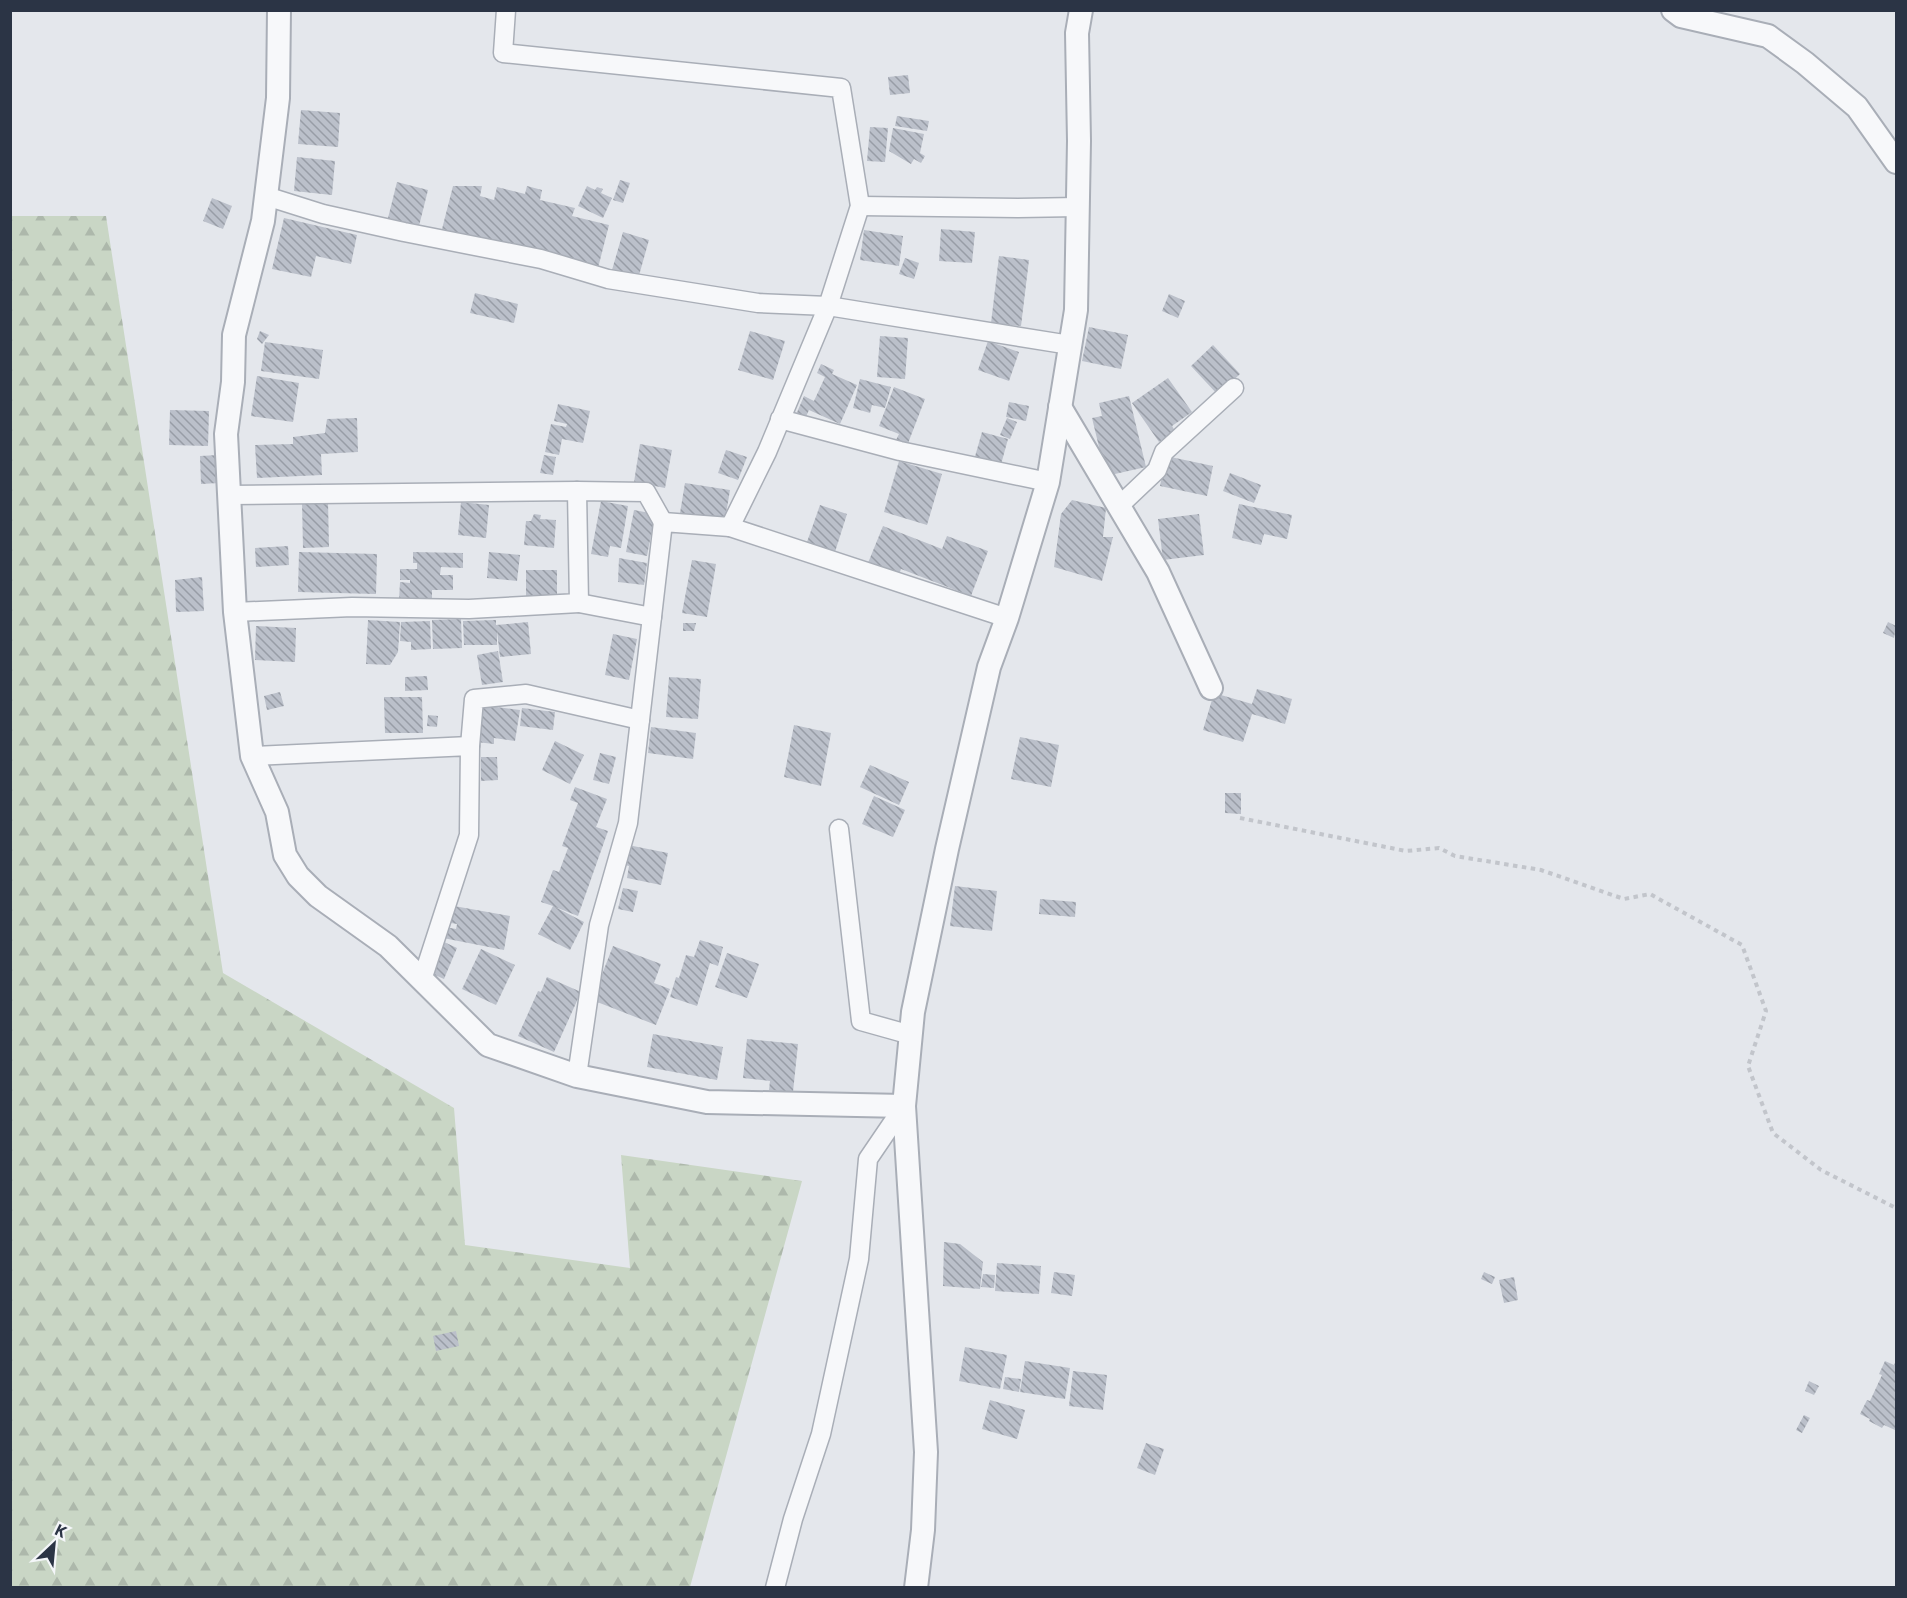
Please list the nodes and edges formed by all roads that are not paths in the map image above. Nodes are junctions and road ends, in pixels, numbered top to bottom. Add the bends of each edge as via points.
1 (279, 10) edge
2 (506, 10) edge
3 (1081, 10) edge
4 (1673, 10) edge
5 (1896, 162) edge
6 (266, 196) junction
7 (860, 206) junction
8 (1078, 207) junction
9 (828, 306) junction
10 (1070, 345) junction
11 (1234, 388) dead end
12 (1060, 407) junction
13 (780, 419) junction
14 (1048, 482) junction
15 (577, 490) junction
16 (229, 495) junction
17 (1119, 506) junction
18 (663, 522) junction
19 (730, 527) junction
20 (579, 603) junction
21 (235, 612) junction
22 (652, 617) junction
23 (1007, 618) junction
24 (1211, 688) dead end
25 (640, 720) junction
26 (470, 746) junction
27 (252, 756) junction
28 (839, 829) dead end
29 (422, 980) junction
30 (911, 1035) junction
31 (578, 1076) junction
32 (904, 1106) junction
33 (776, 1587) edge
34 (916, 1587) edge

1 - 6 street via 278,98
2 - 7 street via 503,53 840,88
3 - 8 street via 1077,33
4 - 5 street via 1681,16 1768,36 1857,106
6 - 9 street via 323,214 541,259 608,279 758,303
6 - 16 street via 234,335 226,434
7 - 8 street
7 - 9 street
8 - 10 street via 1076,310
9 - 10 street
9 - 13 street
10 - 12 street
11 - 17 street via 1164,452 1157,470
12 - 14 street
12 - 17 street
13 - 14 street via 900,451
13 - 19 street
14 - 23 street
15 - 16 street
15 - 18 street via 646,492
15 - 20 street
16 - 21 street
17 - 24 street via 1158,572
18 - 19 street
18 - 22 street
19 - 23 street
20 - 21 street via 469,609 352,607
20 - 22 street
21 - 27 street
22 - 25 street
23 - 30 street via 989,667 952,826
25 - 26 street via 526,694 474,699
25 - 31 street via 628,823 599,925
26 - 27 street
26 - 29 street via 470,835
27 - 29 street via 277,812 285,855 298,876 318,896 388,946
28 - 30 street via 861,1021
29 - 31 street via 488,1045
30 - 32 street
31 - 32 street via 707,1102
32 - 33 street via 868,1159 856,1271 821,1434
32 - 34 street via 926,1452

